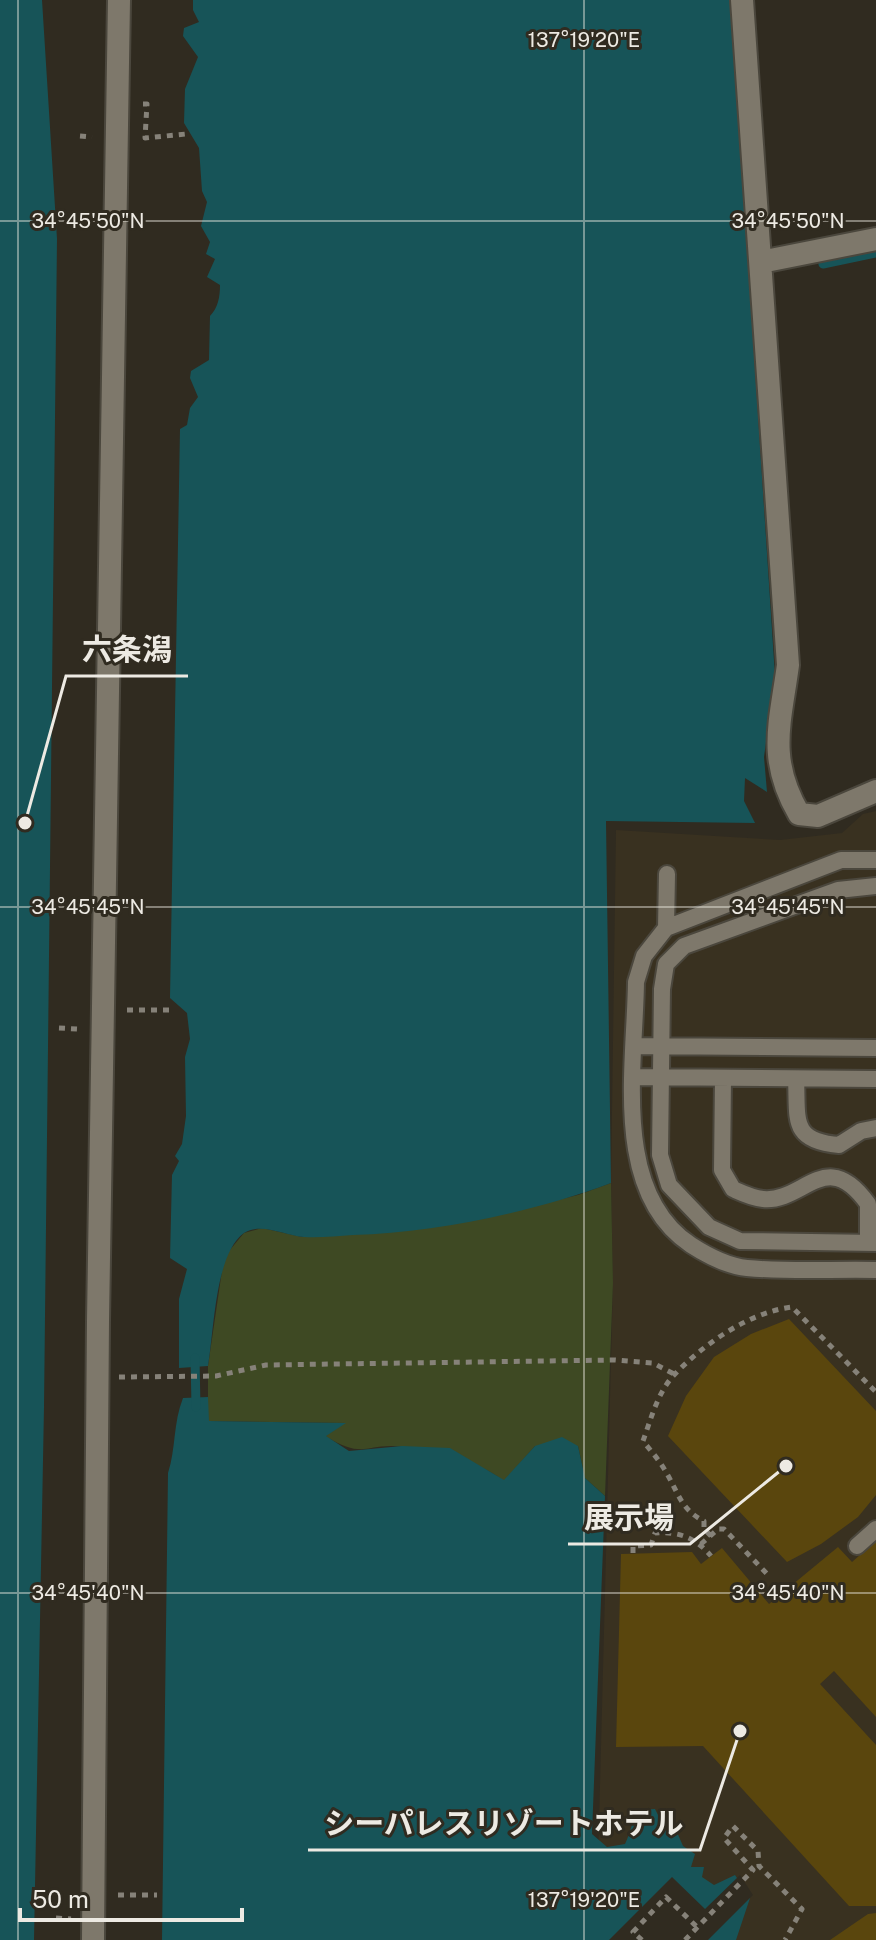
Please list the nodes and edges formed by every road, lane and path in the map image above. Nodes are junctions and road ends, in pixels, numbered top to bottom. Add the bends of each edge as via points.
1 (119, 0) edge
2 (742, 0) edge
3 (118, 107) junction
4 (186, 134) dead end
5 (876, 239) edge
6 (761, 262) junction
7 (876, 791) edge
8 (871, 858) edge
9 (667, 874) dead end
10 (876, 886) edge
11 (666, 928) junction
12 (127, 1000) dead end
13 (170, 1010) dead end
14 (636, 1046) junction
15 (661, 1046) junction
16 (876, 1048) edge
17 (635, 1077) junction
18 (660, 1077) junction
19 (723, 1078) junction
20 (796, 1079) junction
21 (876, 1079) edge
22 (876, 1128) edge
23 (872, 1243) edge
24 (876, 1270) edge
25 (674, 1374) junction
26 (110, 1376) dead end
27 (876, 1392) edge
28 (876, 1529) edge
29 (711, 1536) junction
30 (701, 1544) junction
31 (857, 1546) dead end
32 (633, 1553) dead end
33 (711, 1556) dead end
34 (770, 1577) dead end
35 (697, 1927) junction
36 (93, 1940) edge
37 (642, 1940) edge
38 (685, 1940) edge
39 (785, 1940) edge

1 - 3 street
2 - 6 street
3 - 4 path via 147,104 145,138
3 - 36 street
5 - 6 street
6 - 7 street via 788,665 777,753 785,790 799,814 818,816
8 - 11 lane via 841,860
9 - 11 lane
10 - 15 lane via 838,890 684,946 666,964
11 - 14 lane via 644,956 636,982
12 - 13 path via 127,1012
14 - 15 lane
14 - 17 lane
15 - 16 lane
15 - 18 lane
17 - 18 lane
17 - 24 lane via 634,1151 641,1180 663,1218 684,1240 705,1254 746,1268
18 - 19 lane
18 - 23 lane via 660,1155 669,1185 709,1227 740,1241
19 - 20 lane
19 - 23 lane via 722,1170 733,1189 764,1199 790,1194 812,1179 846,1182 868,1204
20 - 21 lane
20 - 22 lane via 798,1127 811,1140 839,1145
25 - 26 path via 653,1363 615,1360 266,1365 216,1376
25 - 27 path via 742,1322 767,1310 792,1307
25 - 29 path via 643,1441 677,1496 691,1515 704,1521
28 - 31 lane
29 - 30 path
29 - 34 path via 718,1529 731,1533
30 - 32 path via 673,1532 655,1533 651,1545 633,1546
30 - 33 path
35 - 37 path via 666,1897 633,1932
35 - 38 path
35 - 39 path via 753,1870 724,1838 733,1826 758,1851 759,1866 802,1909

